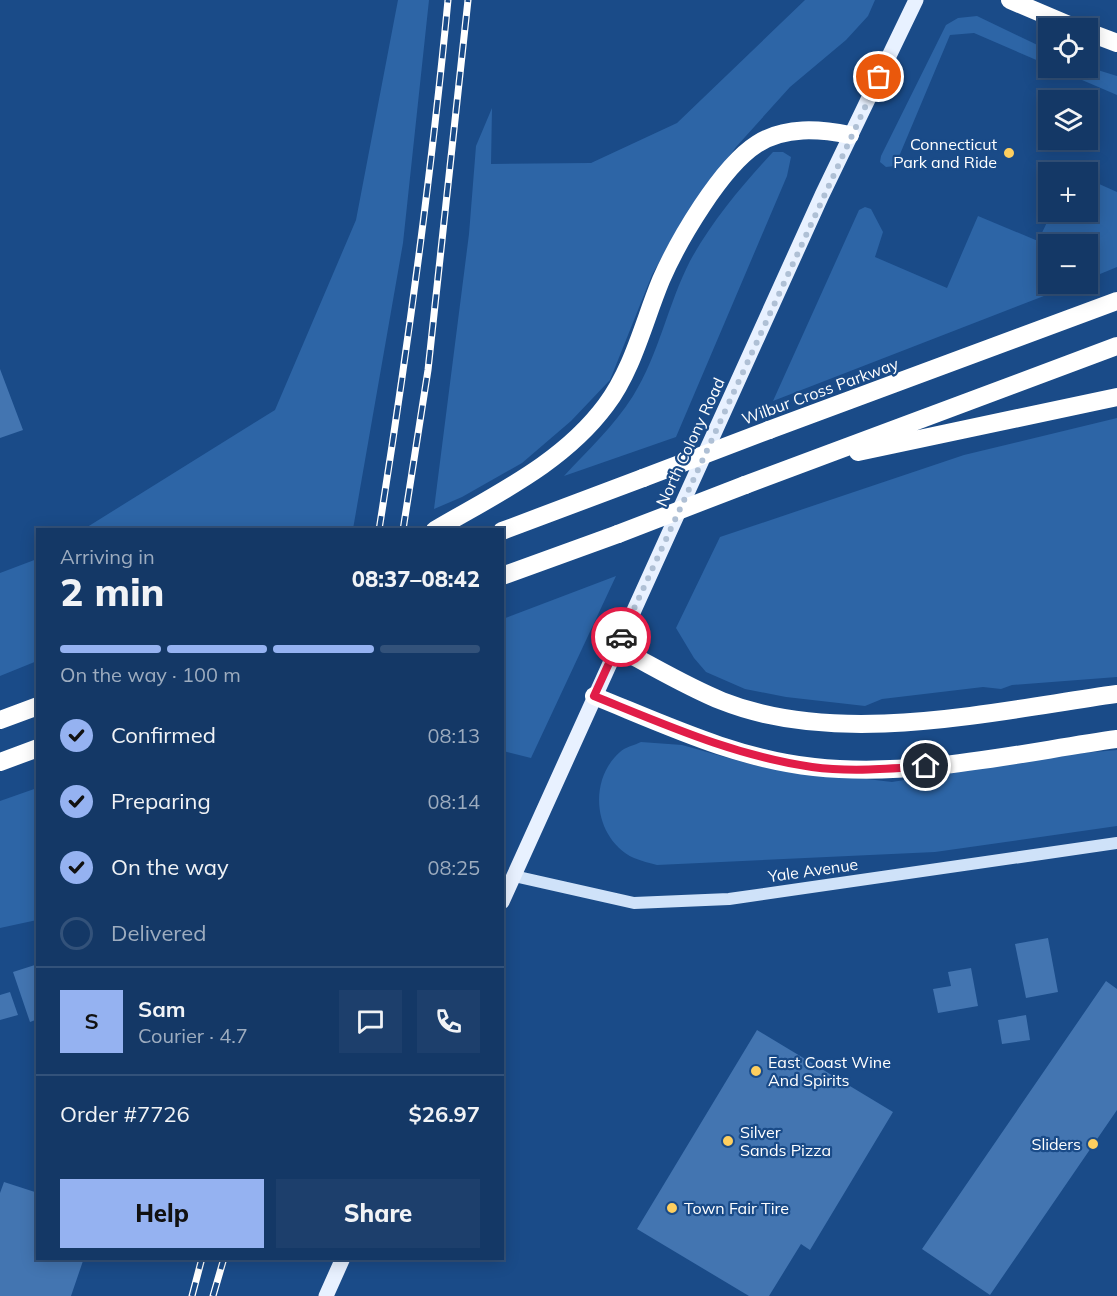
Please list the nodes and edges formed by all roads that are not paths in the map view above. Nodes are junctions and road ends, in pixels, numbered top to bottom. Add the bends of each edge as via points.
1 (916, 0) edge
2 (1010, 0) edge
3 (1052, 18) edge
4 (1098, 36) edge
5 (1117, 43) edge
6 (850, 135) junction
7 (1117, 301) edge
8 (1117, 346) edge
9 (1117, 397) edge
10 (798, 465) junction
11 (439, 528) edge
12 (504, 530) edge
13 (504, 575) edge
14 (616, 647) junction
15 (1117, 694) edge
16 (594, 696) junction
17 (36, 707) edge
18 (0, 720) edge
19 (1117, 739) edge
20 (36, 749) edge
21 (0, 762) edge
22 (1117, 843) edge
23 (514, 876) junction
24 (504, 898) edge
25 (342, 1260) edge
26 (326, 1296) edge

1 - 6 main road, North Colony Road
2 - 3 highway
4 - 5 highway
6 - 11 highway via 818,129 784,133 757,144 728,173 681,240 638,344 607,404 556,456 521,481
6 - 14 main road, North Colony Road
7 - 12 highway, Wilbur Cross Parkway, bridge
8 - 10 highway
9 - 10 highway
10 - 13 highway, bridge
14 - 15 highway via 722,701 769,715 817,723 868,725 918,721
14 - 16 main road, North Colony Road
16 - 19 highway via 707,742 761,758 814,767 871,770 926,766
16 - 23 main road, North Colony Road
17 - 18 highway
20 - 21 highway
22 - 23 street, Yale Avenue via 729,899 634,903
23 - 24 main road, North Colony Road
25 - 26 main road

